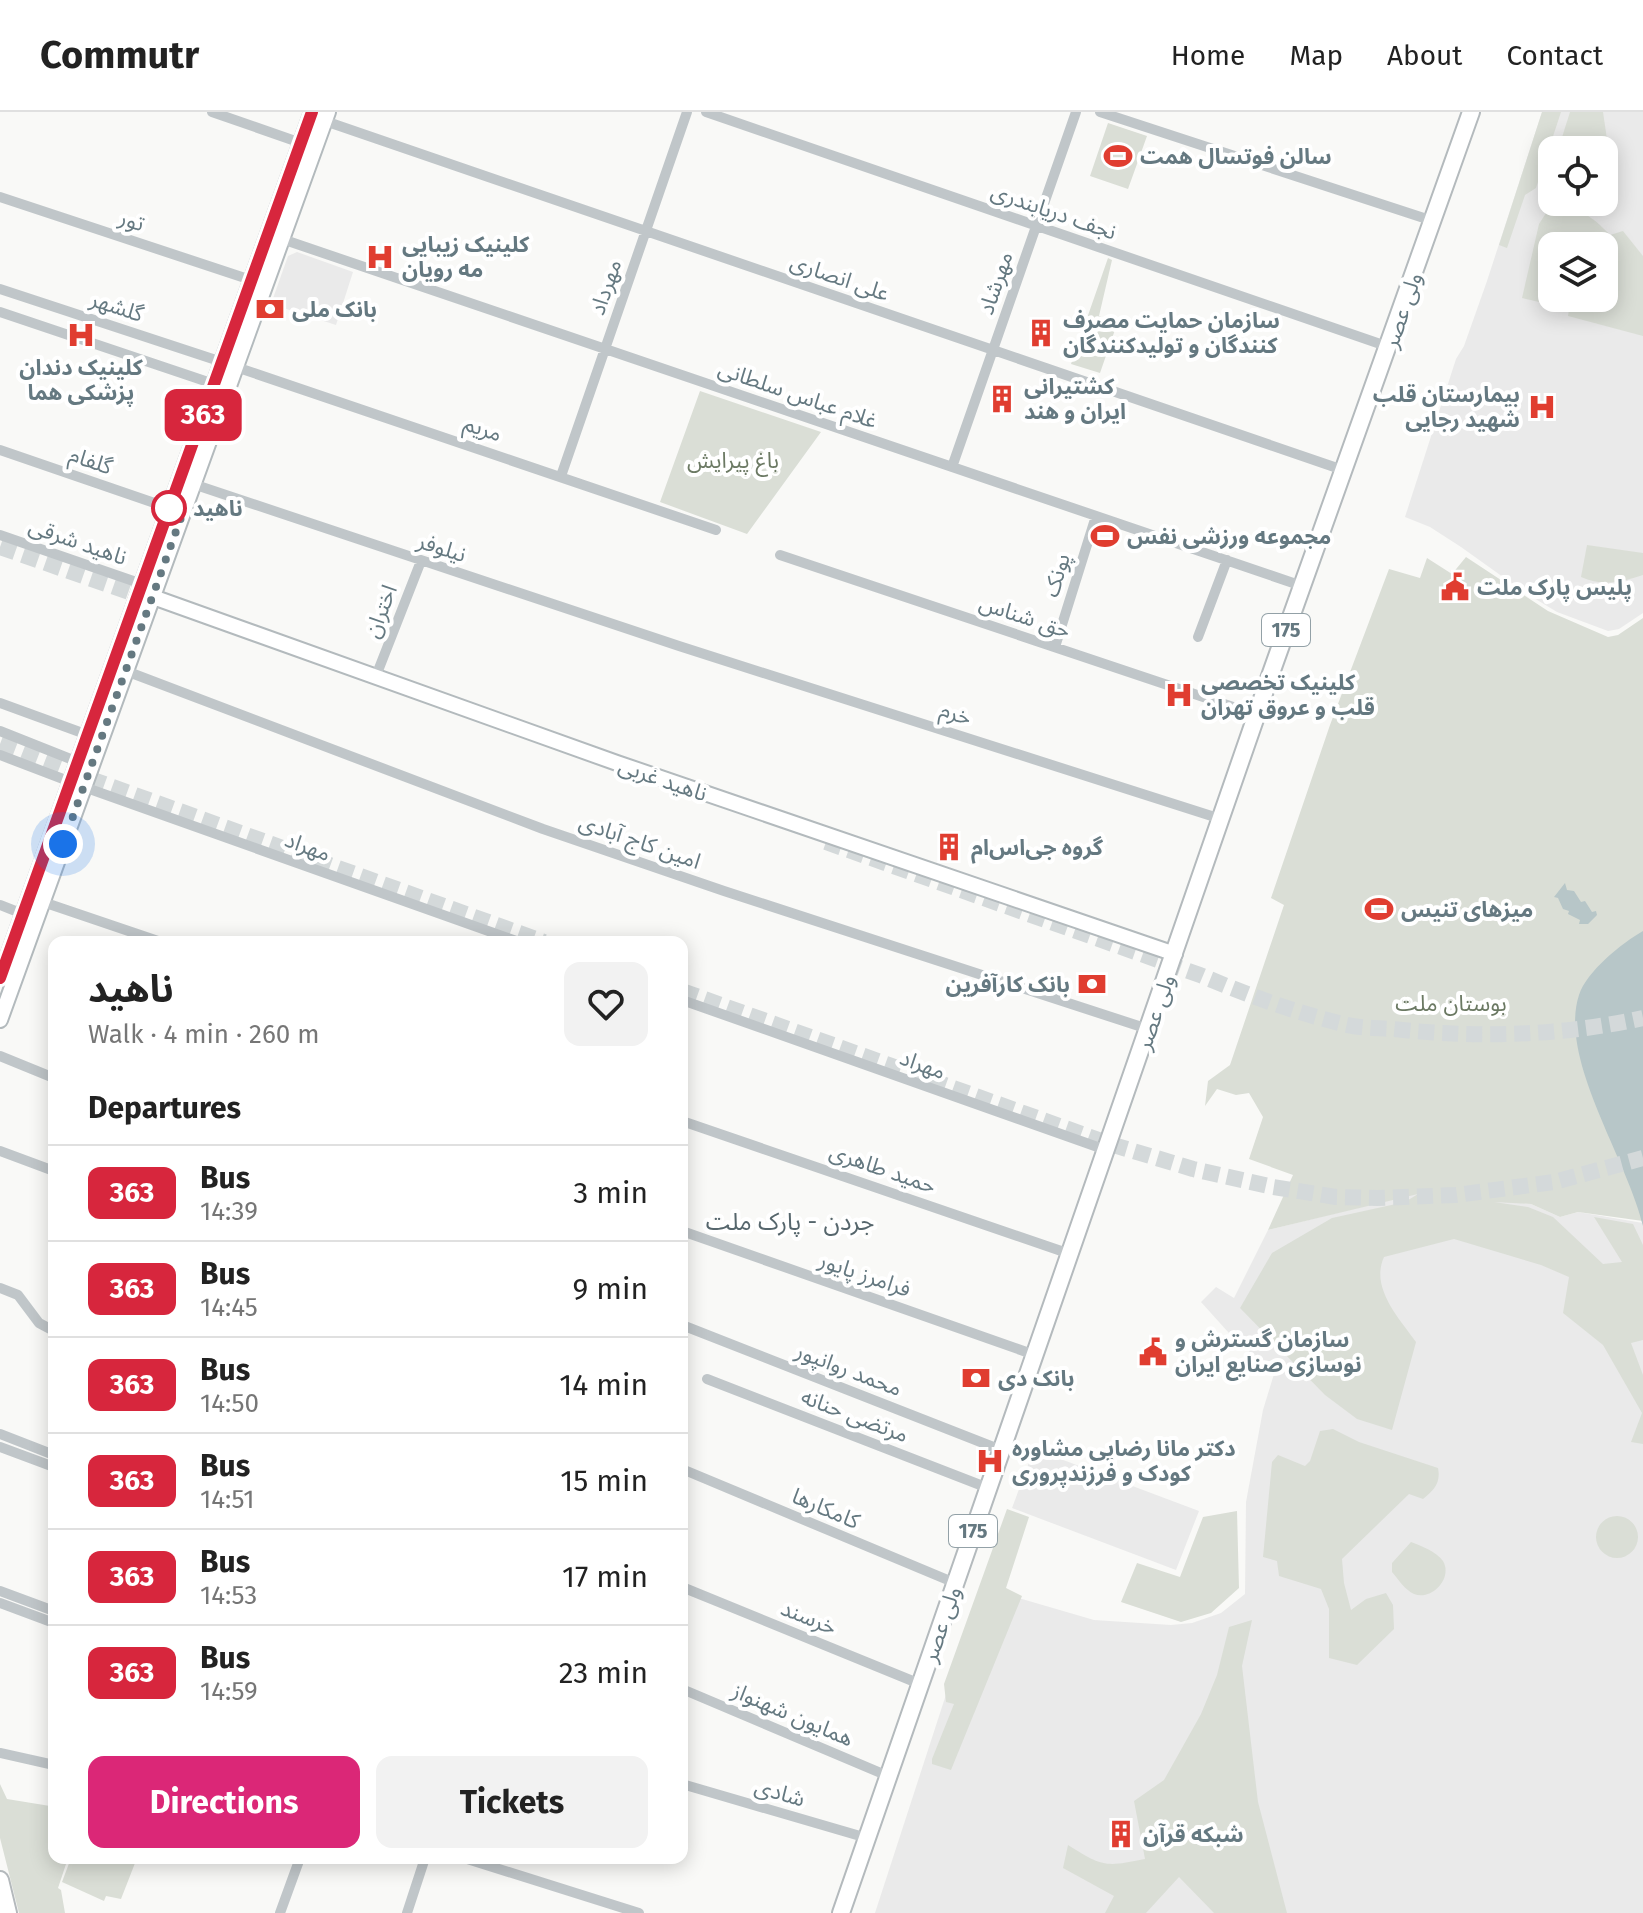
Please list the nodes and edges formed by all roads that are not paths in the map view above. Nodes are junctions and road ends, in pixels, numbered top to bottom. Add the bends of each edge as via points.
1 (212, 112) edge
2 (312, 112) edge
3 (687, 112) edge
4 (706, 112) edge
5 (1076, 112) edge
6 (1100, 112) edge
7 (1471, 112) edge
8 (326, 117) edge
9 (301, 143) junction
10 (0, 197) edge
11 (1433, 221) junction
12 (1036, 226) junction
13 (646, 231) junction
14 (282, 239) junction
15 (251, 280) junction
16 (0, 289) edge
17 (0, 312) edge
18 (73, 313) junction
19 (66, 334) junction
20 (1389, 347) junction
21 (605, 349) junction
22 (993, 350) junction
23 (229, 364) junction
24 (214, 384) junction
25 (0, 450) edge
26 (952, 467) junction
27 (1343, 470) junction
28 (561, 476) junction
29 (193, 484) junction
30 (169, 508) junction
31 (1096, 516) junction
32 (716, 530) dead end
33 (0, 535) edge
34 (780, 555) dead end
35 (1227, 560) junction
36 (421, 561) junction
37 (142, 584) junction
38 (1302, 586) junction
39 (153, 597) junction
40 (1198, 637) dead end
41 (679, 646) joint
42 (1055, 647) junction
43 (126, 671) junction
44 (376, 676) junction
45 (0, 703) edge
46 (1257, 715) junction
47 (0, 731) edge
48 (88, 735) junction
49 (0, 755) edge
50 (78, 762) junction
51 (77, 785) junction
52 (1221, 819) junction
53 (43, 902) junction
54 (0, 905) edge
55 (23, 914) junction
56 (143, 936) edge
57 (502, 936) edge
58 (1175, 954) junction
59 (0, 978) edge
60 (4, 996) edge
61 (688, 1002) edge
62 (0, 1020) edge
63 (1148, 1029) junction
64 (0, 1056) edge
65 (48, 1076) edge
66 (688, 1123) edge
67 (1106, 1150) junction
68 (0, 1151) edge
69 (48, 1169) edge
70 (688, 1233) edge
71 (1070, 1254) junction
72 (0, 1288) edge
73 (688, 1327) edge
74 (48, 1328) edge
75 (1035, 1355) junction
76 (707, 1379) dead end
77 (0, 1434) edge
78 (0, 1447) edge
79 (1001, 1450) junction
80 (48, 1453) edge
81 (48, 1465) edge
82 (688, 1472) edge
83 (988, 1488) junction
84 (955, 1583) junction
85 (688, 1589) edge
86 (0, 1591) edge
87 (0, 1603) edge
88 (48, 1609) edge
89 (48, 1621) edge
90 (920, 1684) junction
91 (688, 1692) edge
92 (0, 1753) edge
93 (48, 1764) edge
94 (888, 1776) junction
95 (688, 1786) edge
96 (867, 1838) junction
97 (298, 1864) edge
98 (423, 1864) edge
99 (483, 1864) edge
100 (0, 1880) edge
101 (8, 1913) edge
102 (280, 1913) edge
103 (407, 1913) edge
104 (639, 1913) edge
105 (841, 1913) edge

1 - 9 street
2 - 9 main road
3 - 13 street, مهرداد
4 - 12 street, نجف دریابندری
5 - 12 street, مهرشاد
6 - 11 street
7 - 11 main road, ولی عصر / 175
8 - 13 street, علی انصاری
8 - 14 main road
9 - 15 main road
10 - 15 street, تور
11 - 20 main road, ولی عصر / 175
12 - 20 street, نجف دریابندری
12 - 22 street, مهرشاد
13 - 21 street, مهرداد
13 - 22 street, علی انصاری
14 - 21 street, غلام عباس سلطانی
14 - 23 main road
15 - 23 main road
16 - 18 street, گلشهر
17 - 19 street, گلشهر
18 - 19 street
18 - 23 street, گلشهر
19 - 24 street, گلشهر
20 - 27 main road, ولی عصر / 175
21 - 26 street, غلام عباس سلطانی
21 - 28 street, مهرداد
22 - 26 street, مهرشاد
22 - 27 street, علی انصاری
23 - 24 main road
23 - 28 street, مریم
23 - 29 main road
24 - 30 main road
25 - 30 street, گلفام
26 - 31 street, غلام عباس سلطانی
27 - 38 main road, ولی عصر / 175
28 - 32 street, مریم
29 - 36 street, نیلوفر
29 - 39 main road
30 - 37 main road
31 - 35 street, غلام عباس سلطانی
31 - 42 street, پونک
33 - 37 street, ناهید شرقی
34 - 42 street, حق شناس
35 - 38 street, غلام عباس سلطانی
35 - 40 street
36 - 41 street, نیلوفر
36 - 44 street, اختران
37 - 48 main road
38 - 46 main road, ولی عصر / 175
39 - 43 main road
39 - 44 main road, ناهید غربی
41 - 52 street, خرم
42 - 46 street, حق شناس
43 - 51 main road
43 - 63 street, امین کاج آبادی via 543,829
44 - 58 main road, ناهید غربی
45 - 48 street
46 - 52 main road, ولی عصر / 175
47 - 50 street
48 - 50 main road
49 - 51 street, مهراد
50 - 51 main road
51 - 53 main road
51 - 55 main road
51 - 57 street, مهراد
52 - 58 main road, ولی عصر / 175
53 - 56 street
53 - 60 main road
54 - 55 street
55 - 59 main road
58 - 63 main road, ولی عصر / 175
60 - 62 main road
61 - 67 street, مهراد
63 - 67 main road, ولی عصر / 175
64 - 65 street
66 - 71 street, حمید طاهری
67 - 71 main road, ولی عصر / 175
68 - 69 street
70 - 75 street, فرامرز پایور
71 - 75 main road, ولی عصر / 175
72 - 74 street via 18,1295
73 - 79 street, محمد روانپور
75 - 79 main road, ولی عصر / 175
76 - 83 street, مرتضی حنانه
77 - 80 street
78 - 81 street
79 - 83 main road, ولی عصر / 175
82 - 84 street, کامکارها
83 - 84 main road, ولی عصر / 175
84 - 90 main road, ولی عصر / 175
85 - 90 street, خرسند
86 - 88 street
87 - 89 street
90 - 94 main road, ولی عصر / 175
91 - 94 street, همایون شهنواز
92 - 93 street
94 - 96 main road, ولی عصر / 175
95 - 96 street, شادی
96 - 105 main road, ولی عصر / 175
97 - 102 street
98 - 103 street
99 - 104 street
100 - 101 main road

